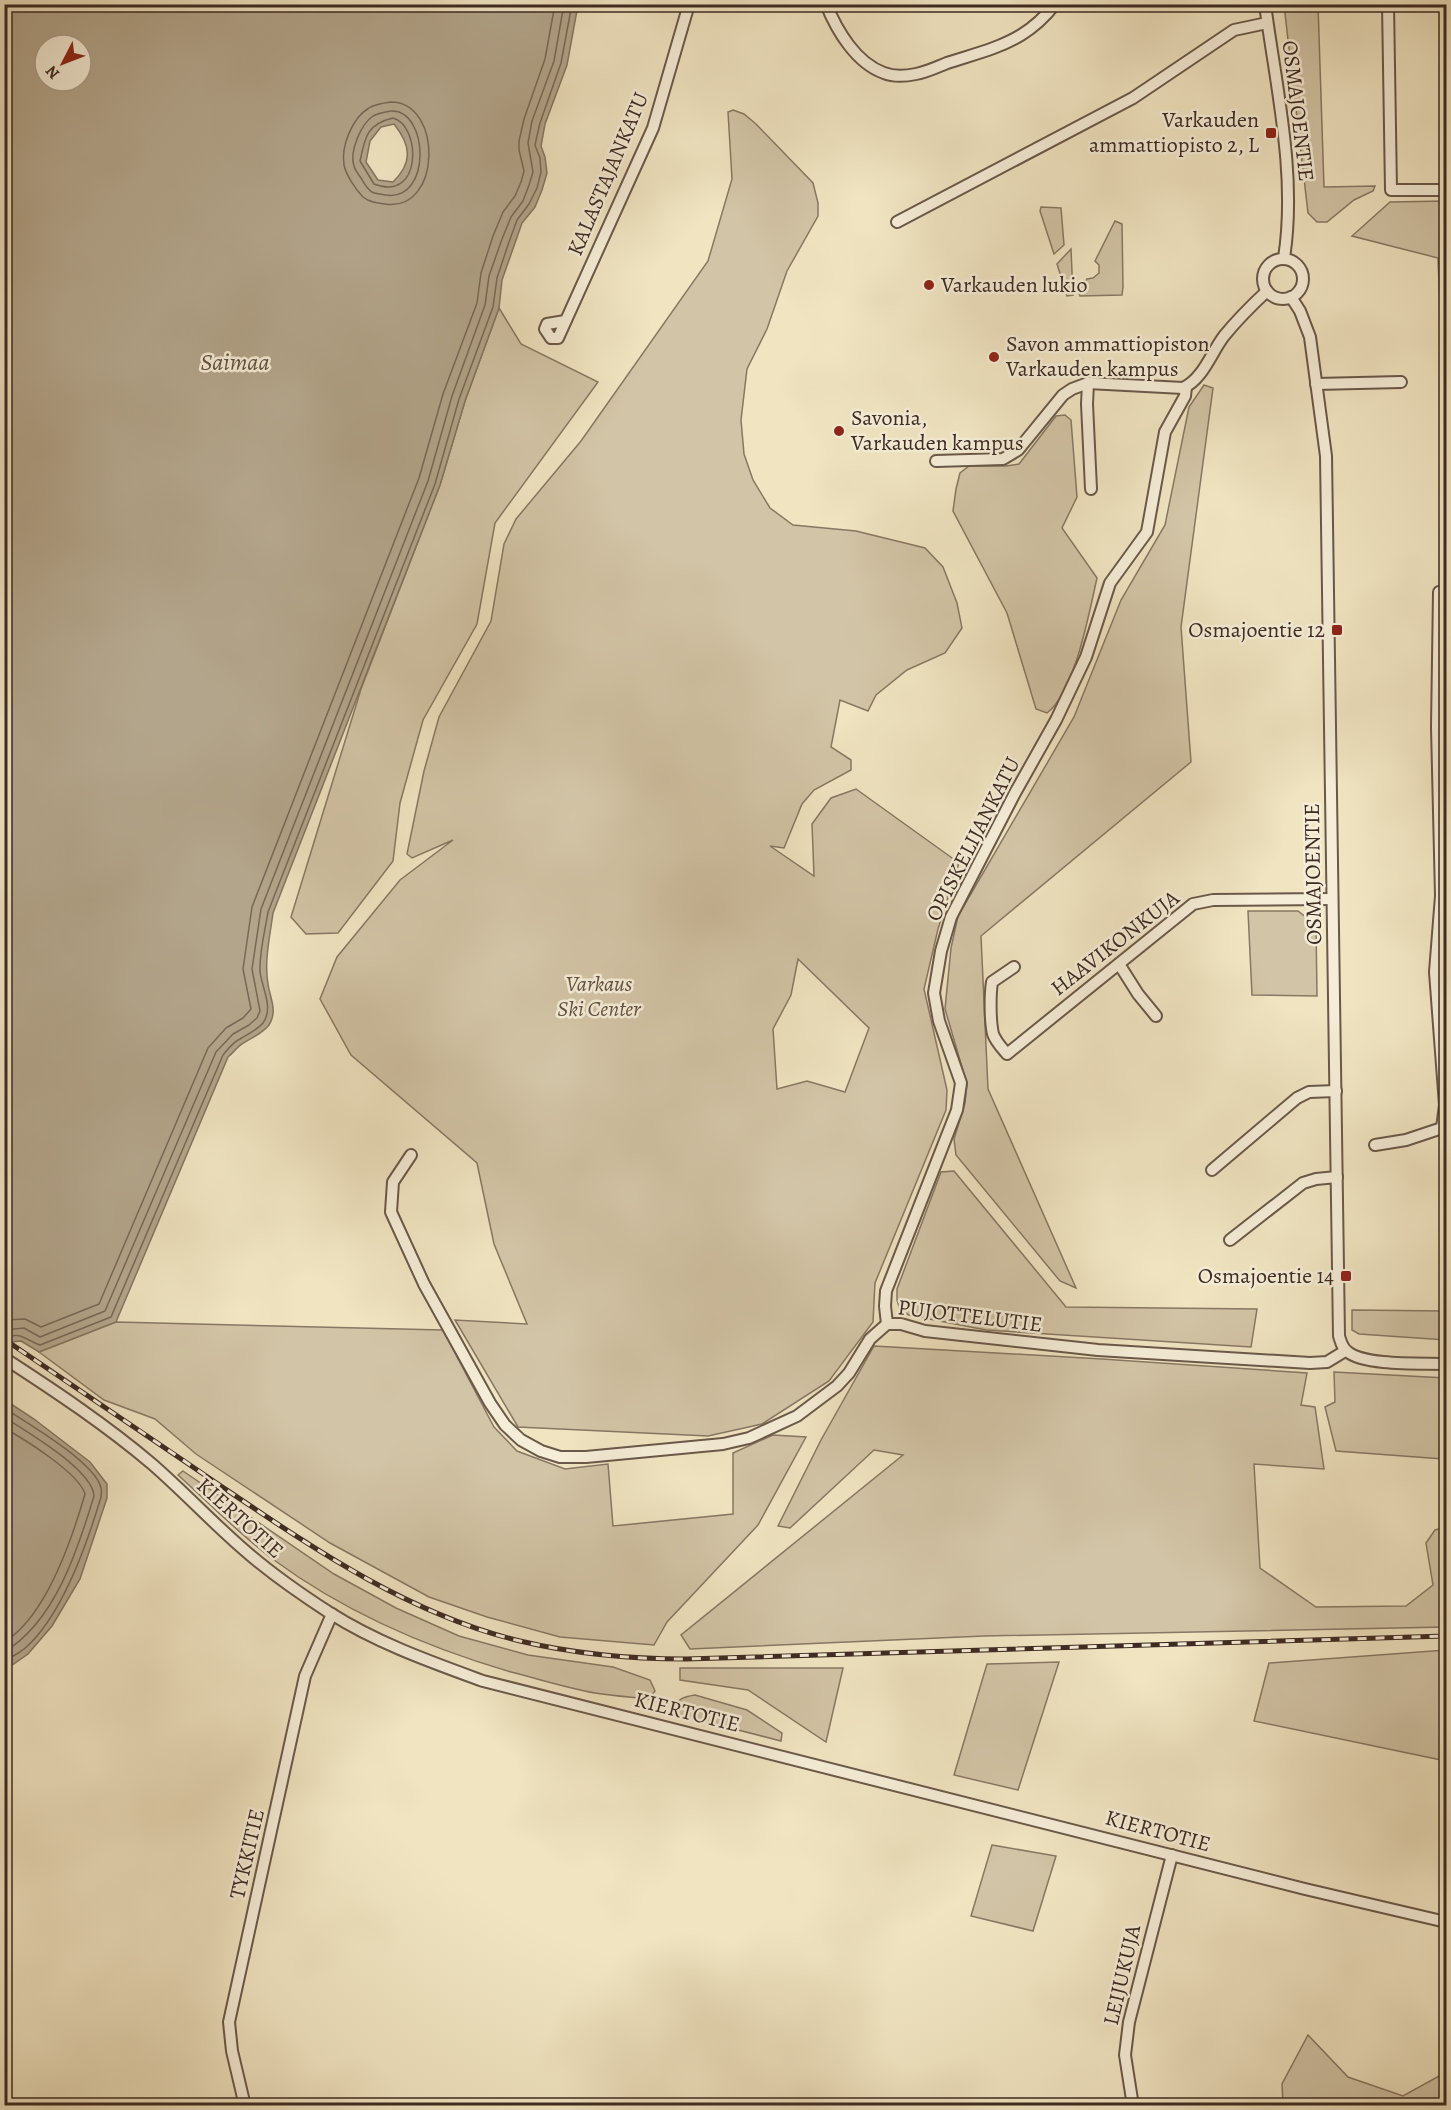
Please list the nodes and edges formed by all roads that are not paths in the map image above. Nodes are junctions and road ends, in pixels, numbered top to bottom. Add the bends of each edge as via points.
1 (689, 4) edge
2 (826, 4) edge
3 (1055, 4) edge
4 (1265, 4) edge
5 (1388, 4) edge
6 (1267, 23) junction
7 (1446, 190) edge
8 (897, 222) dead end
9 (1284, 258) junction
10 (1267, 291) junction
11 (1291, 297) junction
12 (565, 321) dead end
13 (1401, 382) dead end
14 (1088, 383) junction
15 (1316, 384) junction
16 (1186, 387) junction
17 (936, 461) dead end
18 (1091, 489) dead end
19 (1439, 592) dead end
20 (1332, 899) junction
21 (1444, 900) edge
22 (1119, 963) junction
23 (1014, 967) dead end
24 (1156, 1016) dead end
25 (1336, 1091) junction
26 (1376, 1145) dead end
27 (411, 1155) dead end
28 (1212, 1170) dead end
29 (1337, 1177) junction
30 (1230, 1240) dead end
31 (887, 1324) junction
32 (1345, 1351) junction
33 (9, 1361) edge
34 (1446, 1364) edge
35 (332, 1614) junction
36 (1172, 1855) junction
37 (1446, 1922) edge
38 (245, 2106) edge
39 (1133, 2106) edge

1 - 12 street, KALASTAJANKATU via 653,128
2 - 3 street via 838,29 861,60 886,74 902,76 918,74 1018,37
4 - 6 street, OSMAJOENTIE
5 - 7 street via 1391,190
6 - 8 street via 1234,30 1132,98
6 - 9 street, OSMAJOENTIE via 1290,201
9 - 10 street via 1267,266 1263,278
9 - 11 street via 1297,263 1303,274 1302,288
10 - 11 street via 1278,298
10 - 16 street, OPISKELIJANKATU via 1239,318 1197,378
11 - 15 street, OSMAJOENTIE via 1310,337
13 - 15 street
14 - 16 street
14 - 17 street via 1062,395 1018,450 1003,459
14 - 18 street
15 - 20 street, OSMAJOENTIE via 1326,456
16 - 31 street, OPISKELIJANKATU via 1166,432 1147,532 1110,584 1086,657 951,918 934,993 939,1021 961,1083 957,1110 886,1291
19 - 21 street via 1437,727
20 - 22 street, HAAVIKONKUJA via 1202,901
20 - 25 street, OSMAJOENTIE
21 - 26 street via 1435,972 1445,1105 1442,1128
22 - 23 street, HAAVIKONKUJA via 1007,1053 993,1034 990,992 992,982
22 - 24 street
25 - 28 street via 1309,1092 1297,1098
25 - 29 street, OSMAJOENTIE
27 - 31 street, PUJOTTELUTIE via 393,1182 391,1212 424,1284 490,1403 505,1425 541,1451 560,1457 586,1456 723,1444 749,1438 797,1416 837,1386 870,1339
29 - 30 street via 1303,1184
29 - 32 street, OSMAJOENTIE via 1340,1336
31 - 32 street, PUJOTTELUTIE via 1098,1350 1310,1364 1327,1362
32 - 34 street via 1369,1361
33 - 35 street, KIERTOTIE via 119,1437 242,1549
35 - 36 street, KIERTOTIE via 378,1639 483,1681
35 - 38 street, TYKKITIE via 305,1676 229,2022
36 - 37 street, KIERTOTIE
36 - 39 street, LEIJUKUJA via 1129,2022 1125,2055

